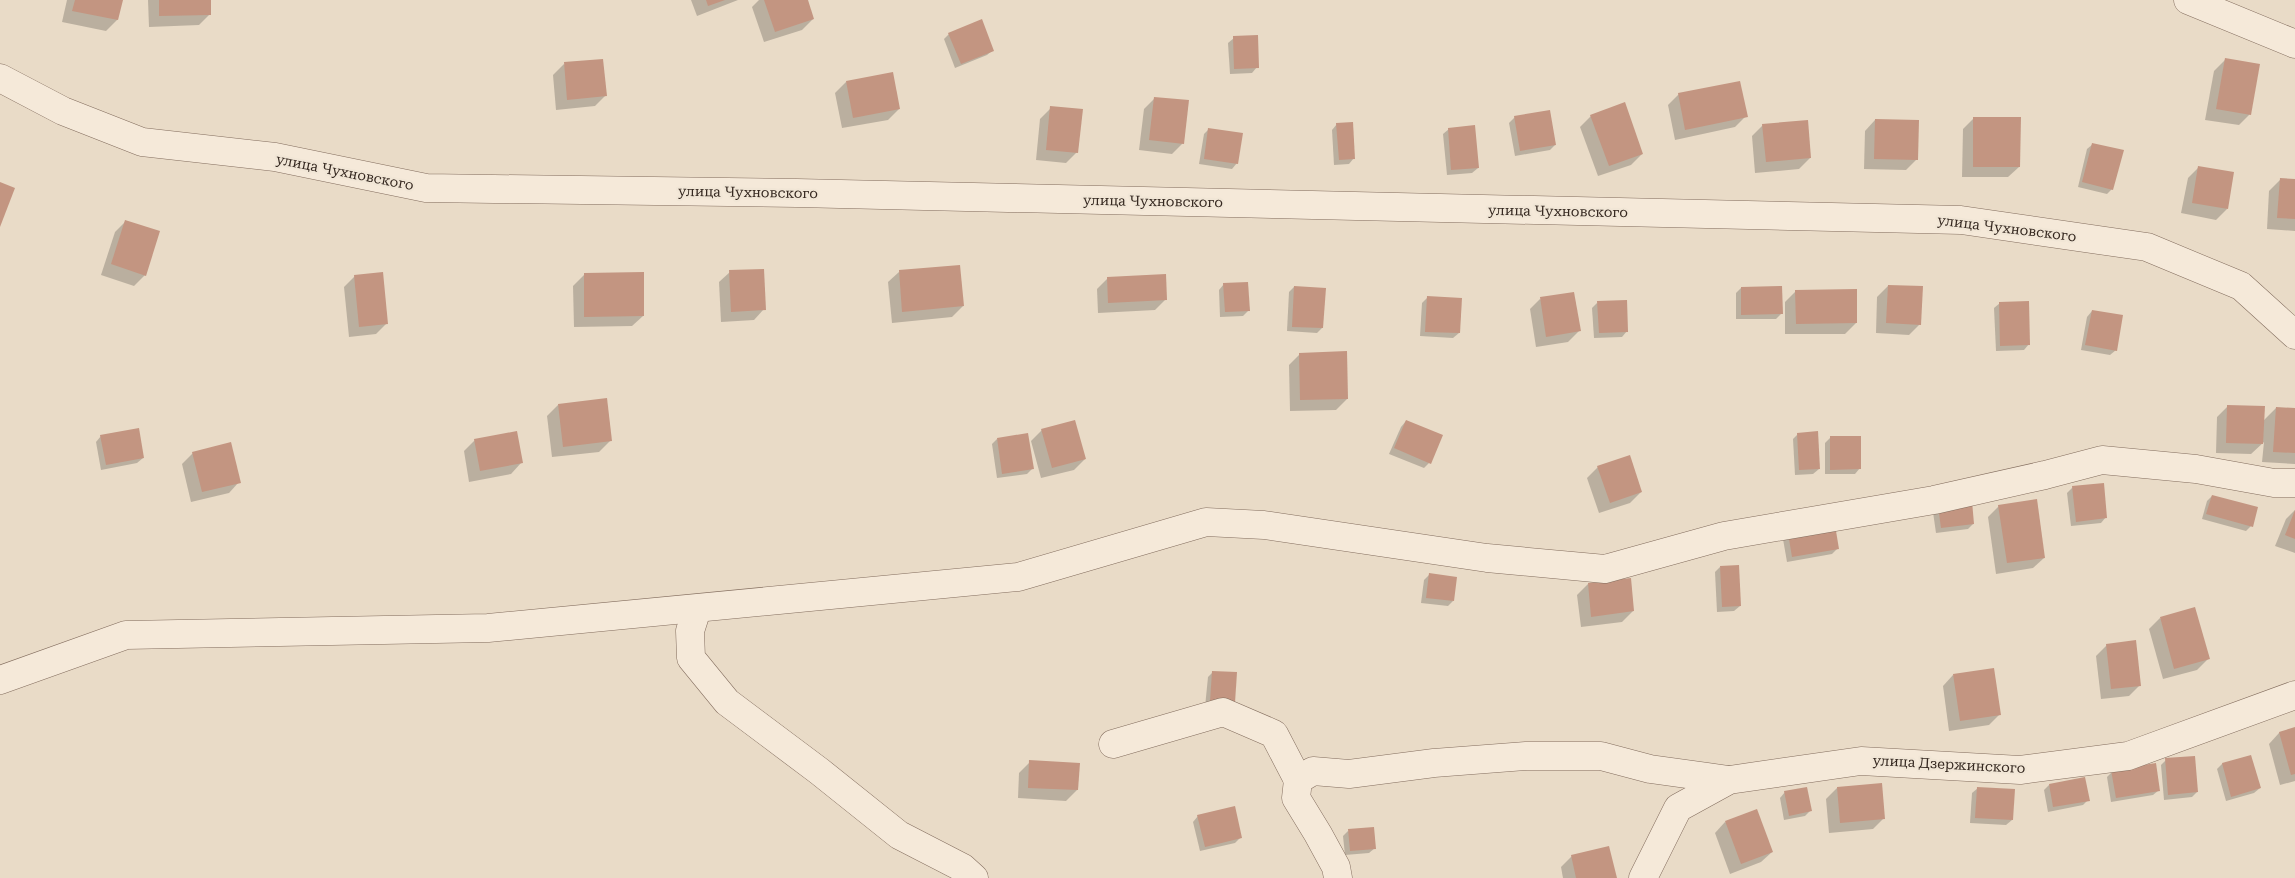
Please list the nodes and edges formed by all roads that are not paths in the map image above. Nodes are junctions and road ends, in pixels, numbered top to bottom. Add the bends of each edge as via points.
1 (2188, 0) edge
2 (2295, 44) edge
3 (0, 78) edge
4 (2295, 335) edge
5 (2295, 483) edge
6 (697, 609) junction
7 (0, 680) edge
8 (2295, 695) edge
9 (1113, 744) dead end
10 (1298, 780) junction
11 (1729, 780) junction
12 (974, 878) edge
13 (1338, 878) edge
14 (1643, 878) edge

1 - 2 street
3 - 4 street, улица Чухновского via 63,111 142,142 275,157 426,188 788,193 1961,220 2147,247 2241,286
5 - 6 street via 2102,460 1934,500 1724,536 1605,569 1487,558 1264,525 1206,522 1018,577
6 - 7 street via 488,628 126,635
6 - 12 street via 690,631 691,658 726,702 819,770 899,835 963,868
8 - 11 street, улица Дзержинского via 2128,756 2020,770 1861,760
9 - 10 street via 1224,712 1274,734
10 - 11 street via 1313,771 1348,774 1526,756 1601,756 1650,769
10 - 13 street via 1296,798 1336,867
11 - 14 street, улица Дзержинского via 1678,808

